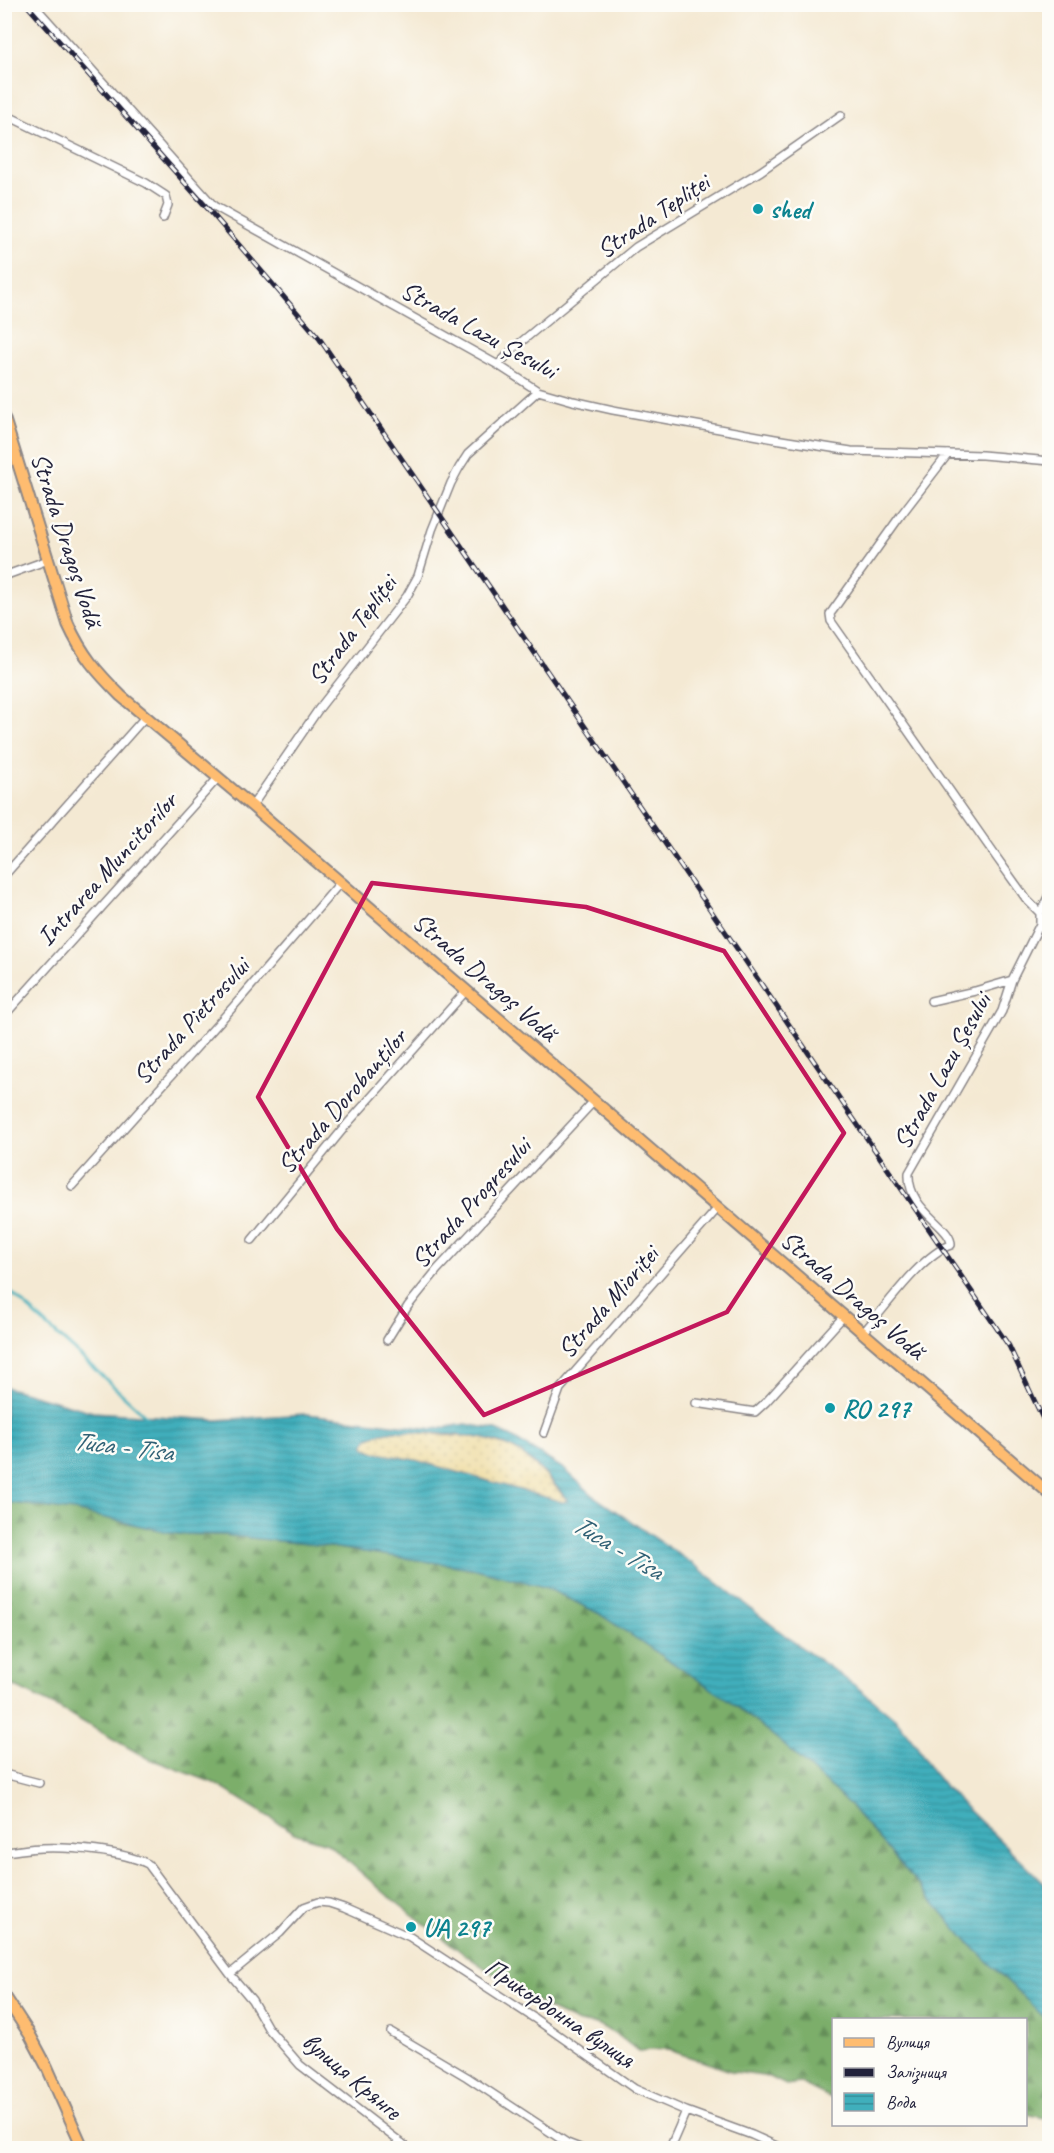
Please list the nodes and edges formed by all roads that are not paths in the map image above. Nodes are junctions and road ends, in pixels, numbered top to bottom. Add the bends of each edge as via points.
1 (33, 4) edge
2 (4, 114) edge
3 (842, 116) dead end
4 (163, 218) dead end
5 (498, 365) junction
6 (538, 392) junction
7 (4, 418) edge
8 (948, 454) junction
9 (1050, 461) edge
10 (48, 560) junction
11 (4, 576) edge
12 (146, 716) junction
13 (218, 778) junction
14 (252, 806) junction
15 (4, 876) edge
16 (340, 883) junction
17 (1050, 893) edge
18 (1040, 913) junction
19 (1046, 929) edge
20 (1012, 980) junction
21 (466, 991) junction
22 (931, 1001) dead end
23 (4, 1016) edge
24 (594, 1101) junction
25 (72, 1185) dead end
26 (718, 1208) junction
27 (252, 1240) dead end
28 (843, 1317) junction
29 (863, 1333) junction
30 (387, 1340) dead end
31 (696, 1403) dead end
32 (544, 1433) dead end
33 (1050, 1494) edge
34 (4, 1774) edge
35 (39, 1783) dead end
36 (4, 1852) edge
37 (230, 1974) junction
38 (4, 1995) edge
39 (391, 2031) dead end
40 (686, 2111) junction
41 (83, 2148) edge
42 (408, 2148) edge
43 (580, 2148) edge
44 (670, 2148) edge
45 (781, 2148) edge

1 - 5 street, Strada Lazu Șesului via 214,206
2 - 4 street via 166,196 168,205
3 - 5 street, Strada Tepliței via 636,247
5 - 6 street, Strada Lazu Șesului
6 - 8 street, Strada Lazu Șesului via 613,410 851,451
6 - 14 street, Strada Tepliței via 468,454 451,483 407,596 318,710
7 - 10 main road, Strada Dragoș Vodă
8 - 9 street, Strada Lazu Șesului
8 - 18 street via 830,614 831,621 996,858
10 - 11 street
10 - 12 main road, Strada Dragoș Vodă via 79,648 108,683
12 - 13 main road, Strada Dragoș Vodă
12 - 15 street
13 - 14 main road, Strada Dragoș Vodă
13 - 23 street, Intrarea Muncitorilor
14 - 16 main road, Strada Dragoș Vodă
16 - 21 main road, Strada Dragoș Vodă
16 - 25 street, Strada Pietrosului
17 - 18 street, Strada Lazu Șesului
18 - 19 street, Strada Lazu Șesului via 1040,924
19 - 20 street, Strada Lazu Șesului
20 - 22 street
20 - 29 street, Strada Lazu Șesului via 991,1032 909,1173 911,1194 951,1238 951,1245 924,1262
21 - 24 main road, Strada Dragoș Vodă
21 - 27 street, Strada Dorobanților via 348,1123
24 - 26 main road, Strada Dragoș Vodă
24 - 30 street, Strada Progresului via 438,1270 408,1306
26 - 28 main road, Strada Dragoș Vodă
26 - 32 street, Strada Mioriței via 560,1389
28 - 29 main road, Strada Dragoș Vodă
28 - 31 street via 755,1412
29 - 33 main road, Strada Dragoș Vodă
34 - 35 street
36 - 37 street via 41,1847 82,1850 134,1857 148,1864
37 - 40 street, Прикордонна вулиця via 280,1933 304,1907 318,1902 337,1905 410,1937 634,2089
37 - 42 street, вулиця Крянге via 300,2065
38 - 41 main road via 47,2067
39 - 43 street
40 - 44 street
40 - 45 street, Прикордонна вулиця

